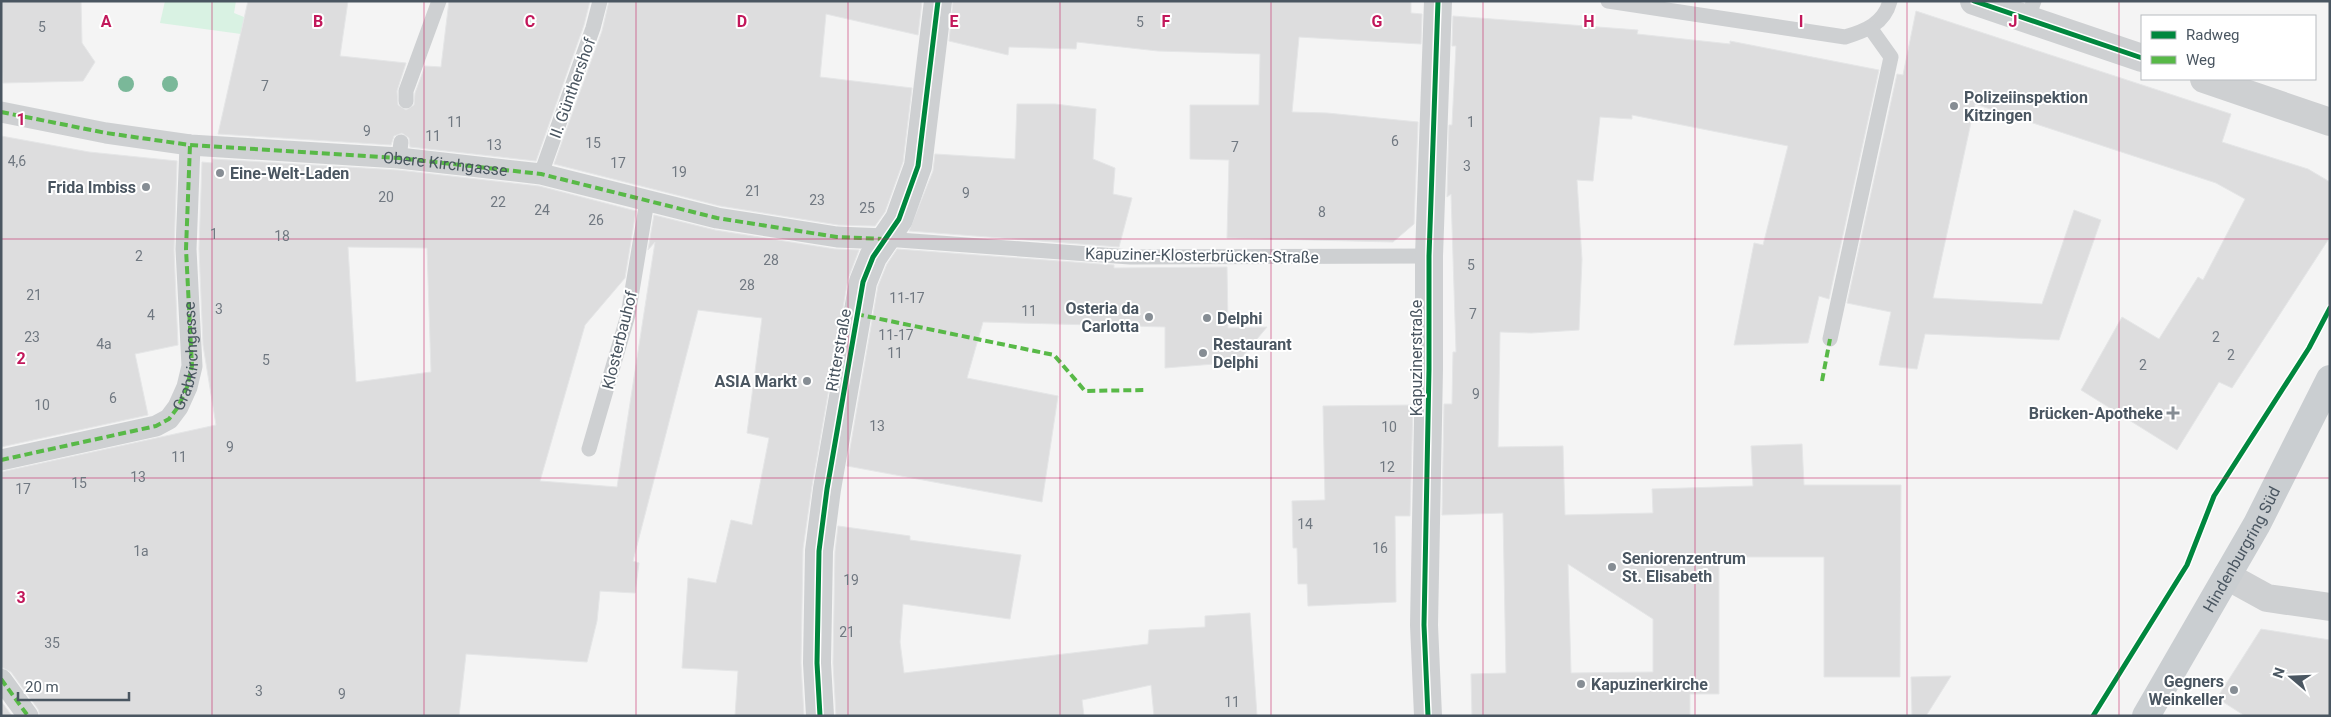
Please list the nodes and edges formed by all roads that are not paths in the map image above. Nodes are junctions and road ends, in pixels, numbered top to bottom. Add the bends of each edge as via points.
1 (439, 1) edge
2 (600, 1) edge
3 (938, 1) edge
4 (1438, 1) edge
5 (1608, 1) edge
6 (1890, 1) edge
7 (1974, 1) edge
8 (2031, 10) edge
9 (1871, 29) junction
10 (2141, 58) edge
11 (2207, 80) edge
12 (406, 101) dead end
13 (1, 112) edge
14 (2330, 122) edge
15 (190, 145) junction
16 (541, 174) junction
17 (647, 201) junction
18 (884, 239) junction
19 (1429, 256) junction
20 (1830, 339) dead end
21 (2330, 379) edge
22 (589, 449) dead end
23 (1, 460) edge
24 (2227, 576) junction
25 (2330, 606) edge
26 (1, 679) edge
27 (28, 716) edge
28 (820, 716) edge
29 (1428, 716) edge
30 (2146, 716) edge

1 - 12 lane via 406,91
2 - 16 lane, II. Günthershof
3 - 18 street, Ritterstraße via 918,166 899,219
4 - 19 street, Kapuzinerstraße
5 - 9 lane via 1845,37
6 - 9 lane
7 - 8 street
8 - 10 street
9 - 20 lane via 1891,58
11 - 14 street
13 - 15 street, Obere Kirchgasse via 106,133
15 - 16 street, Obere Kirchgasse via 400,150
15 - 23 street, Grabkirchgasse via 186,249 192,366 178,406 169,419 156,426
16 - 17 street, Obere Kirchgasse
17 - 18 street, Obere Kirchgasse via 717,218 838,237
17 - 22 lane, Klosterbauhof via 628,315
18 - 19 lane, Kapuziner-Klosterbrücken-Straße via 1130,257
18 - 28 street, Ritterstraße via 863,282 827,489 819,551
19 - 29 street, Kapuzinerstraße via 1424,625
21 - 24 main road, Hindenburgring Süd via 2279,482
24 - 25 street via 2267,598
24 - 30 main road, Hindenburgring Süd
26 - 27 street

